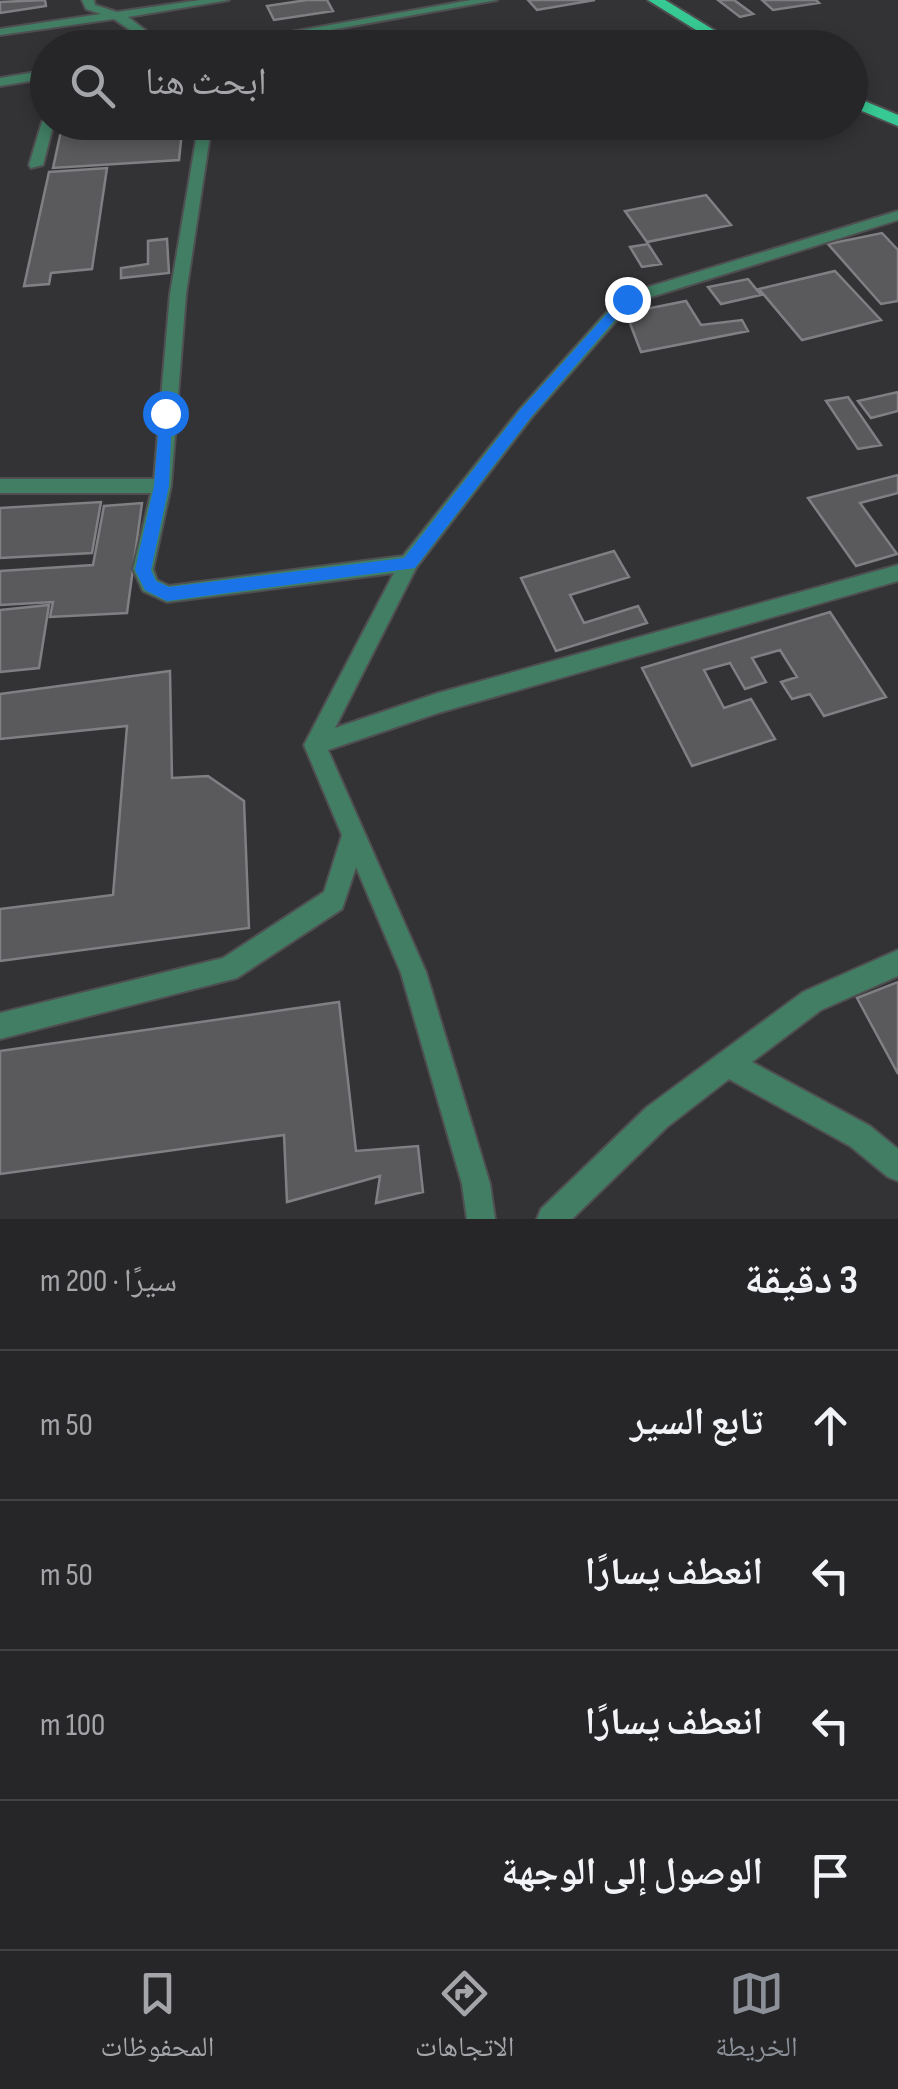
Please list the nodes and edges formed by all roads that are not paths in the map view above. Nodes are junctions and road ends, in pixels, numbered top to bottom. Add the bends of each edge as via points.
1 (88, 0) edge
2 (223, 0) edge
3 (377, 0) edge
4 (492, 0) edge
5 (655, 0) edge
6 (435, 4) edge
7 (119, 15) junction
8 (390, 17) junction
9 (139, 30) edge
10 (311, 30) edge
11 (706, 30) edge
12 (0, 32) edge
13 (30, 77) edge
14 (0, 82) edge
15 (868, 108) edge
16 (898, 121) edge
17 (43, 140) edge
18 (203, 140) edge
19 (36, 166) dead end
20 (898, 215) edge
21 (0, 486) edge
22 (162, 486) junction
23 (409, 564) junction
24 (898, 574) edge
25 (315, 745) junction
26 (354, 835) junction
27 (898, 963) edge
28 (0, 1026) edge
29 (730, 1065) junction
30 (898, 1167) edge
31 (482, 1219) edge
32 (551, 1219) edge

1 - 7 street via 90,7
2 - 7 street
3 - 8 street
4 - 6 street
5 - 11 main road
6 - 8 street
7 - 9 street
7 - 12 street
8 - 10 street
13 - 14 street
15 - 16 main road
17 - 19 street
18 - 22 street via 178,294
20 - 23 street via 627,299 526,413
21 - 22 street
22 - 23 street via 143,570 150,585 167,594
23 - 25 street
24 - 25 street via 438,703
25 - 26 street
26 - 28 street via 333,900 228,969
26 - 31 street via 413,972
27 - 29 street via 812,1002
29 - 30 street via 860,1136
29 - 32 street via 657,1117

